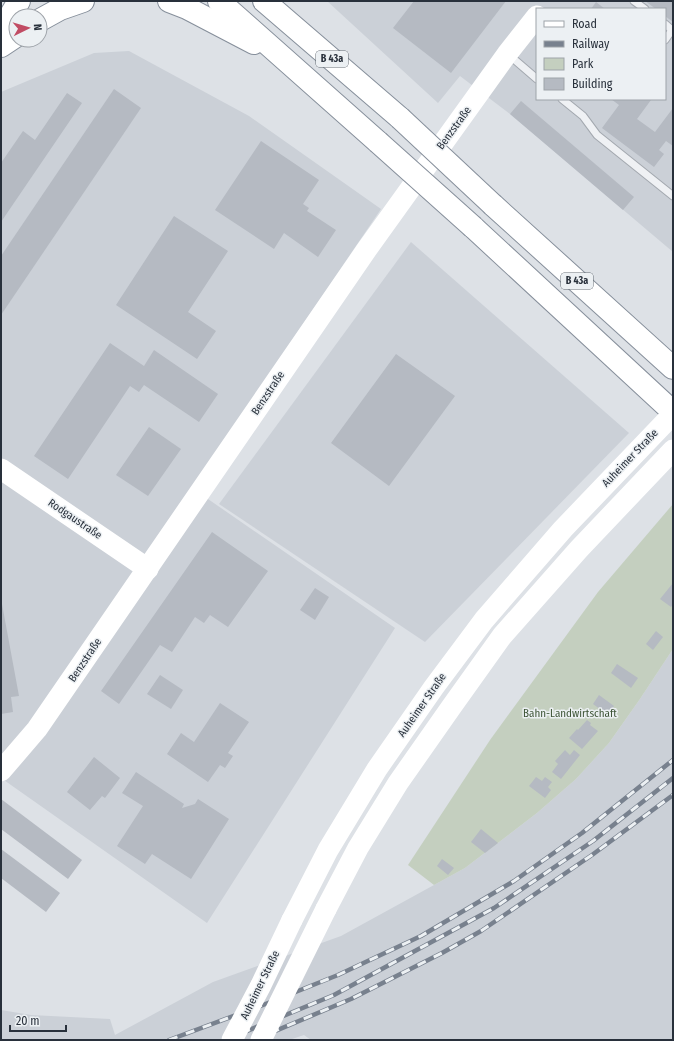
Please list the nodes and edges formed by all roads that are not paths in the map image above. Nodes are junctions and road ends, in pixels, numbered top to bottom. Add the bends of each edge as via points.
1 (19, 1) edge
2 (83, 1) edge
3 (169, 1) edge
4 (219, 1) edge
5 (264, 1) edge
6 (634, 1) edge
7 (644, 8) edge
8 (48, 16) edge
9 (536, 17) edge
10 (1, 25) edge
11 (666, 25) edge
12 (666, 39) edge
13 (507, 54) junction
14 (284, 58) junction
15 (536, 78) edge
16 (563, 100) edge
17 (673, 196) edge
18 (667, 362) edge
19 (673, 413) edge
20 (673, 450) edge
21 (1, 468) edge
22 (148, 569) junction
23 (1, 771) edge
24 (232, 1040) edge
25 (261, 1040) edge

1 - 10 highway
2 - 8 highway
3 - 14 highway
4 - 14 highway, B 43a
5 - 18 highway, B 43a, bridge via 400,118
6 - 7 lane
9 - 13 main road, Benzstraße
11 - 12 lane via 672,30
13 - 15 lane
13 - 22 main road, Benzstraße via 367,249
14 - 19 highway, B 43a, bridge via 473,227
16 - 17 lane via 583,116 597,135
19 - 24 main road, Auheimer Straße, bridge via 563,529 484,620 434,687 377,769 328,850
20 - 25 main road, bridge via 578,549 502,636 398,783 358,848
21 - 22 main road, Rodgaustraße
22 - 23 main road, Benzstraße via 37,729

